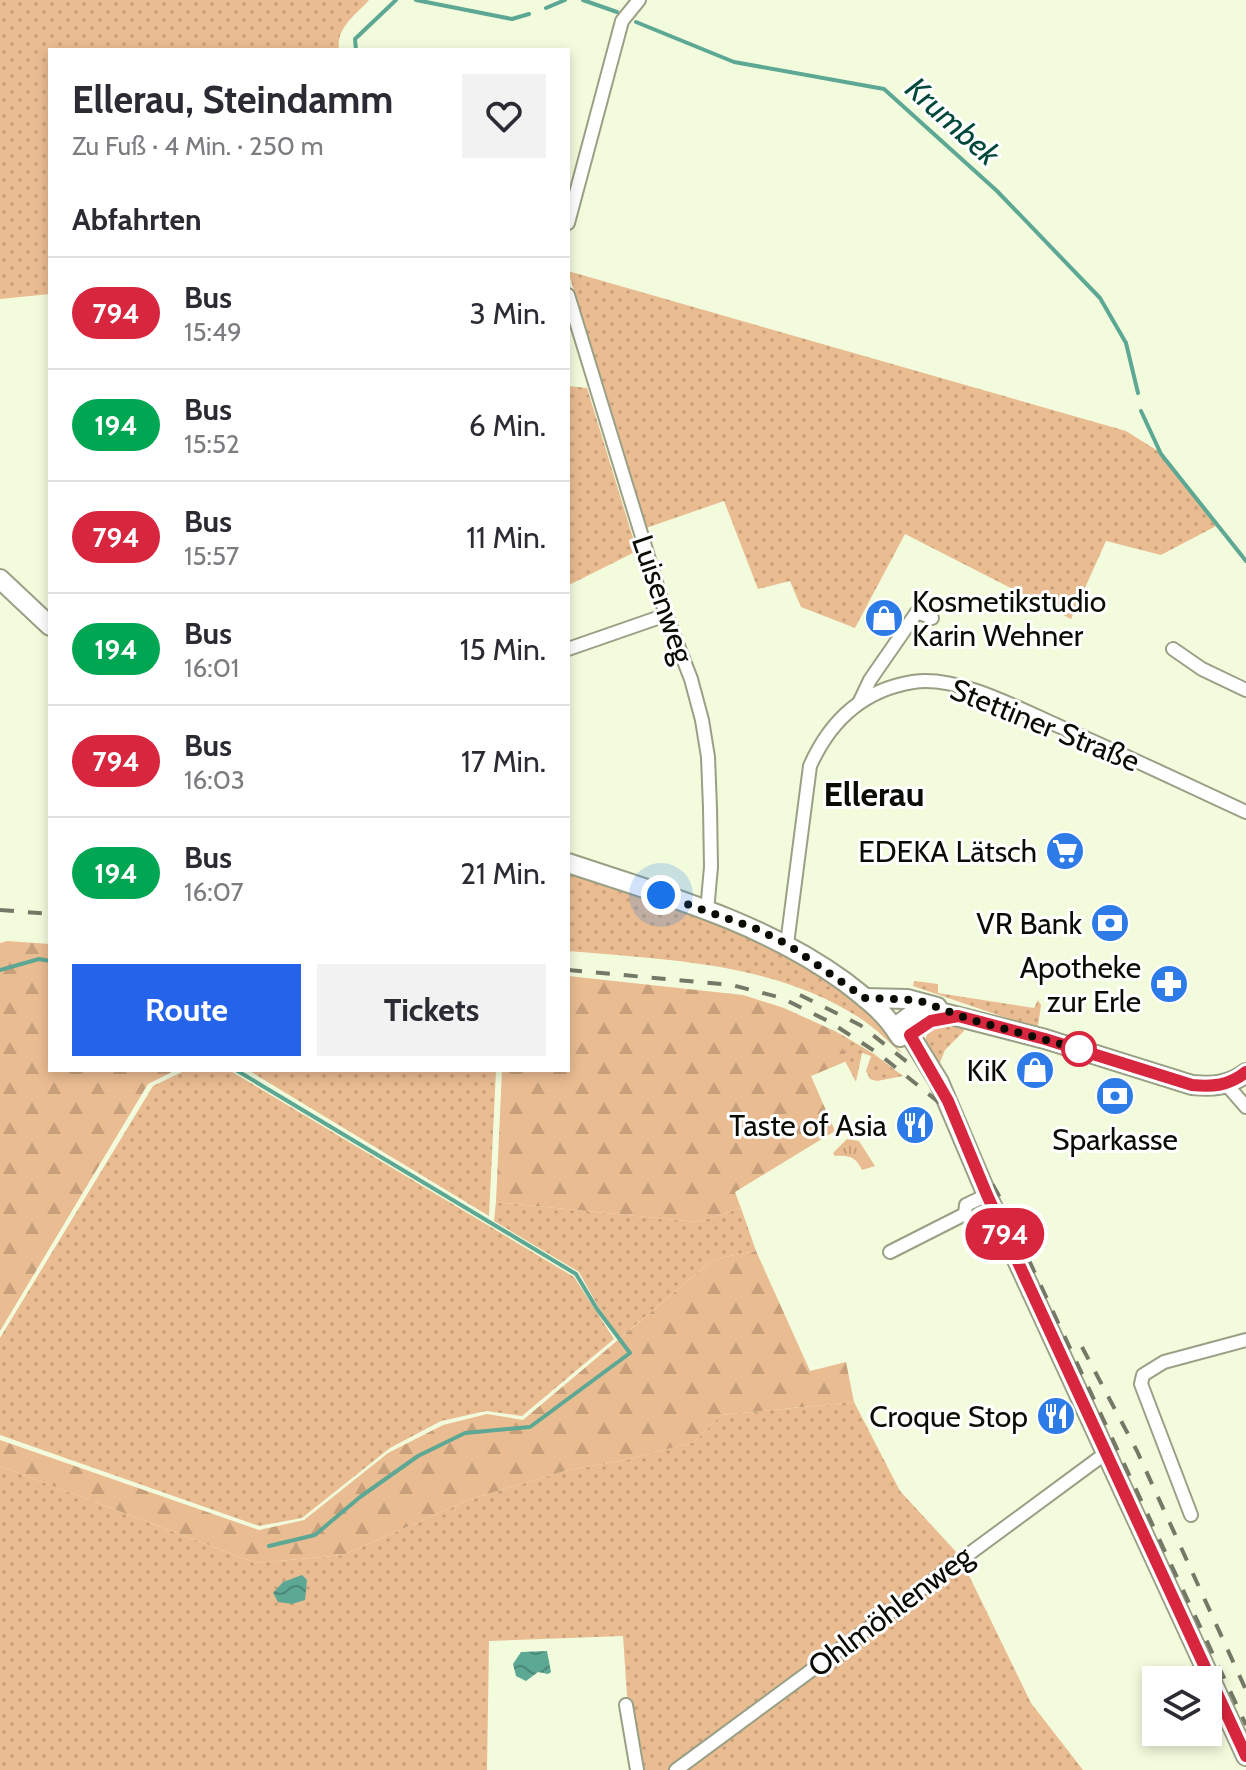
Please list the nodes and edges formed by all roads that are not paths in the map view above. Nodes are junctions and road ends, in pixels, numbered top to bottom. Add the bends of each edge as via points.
1 (639, 0) edge
2 (570, 215) edge
3 (570, 302) edge
4 (0, 579) edge
5 (666, 615) junction
6 (932, 618) dead end
7 (48, 624) edge
8 (570, 648) edge
9 (1173, 649) dead end
10 (1246, 690) edge
11 (860, 701) junction
12 (1246, 812) edge
13 (570, 864) edge
14 (707, 911) junction
15 (787, 944) junction
16 (865, 998) junction
17 (958, 1016) junction
18 (901, 1032) junction
19 (1246, 1073) edge
20 (1226, 1084) junction
21 (1246, 1107) edge
22 (987, 1195) junction
23 (890, 1252) dead end
24 (1246, 1340) edge
25 (1106, 1453) junction
26 (1191, 1515) dead end
27 (626, 1705) dead end
28 (1246, 1756) edge
29 (637, 1770) edge
30 (676, 1770) edge

1 - 2 street via 619,30
3 - 5 street, Luisenweg
4 - 7 main road
5 - 8 street
5 - 14 street, Luisenweg via 691,679 708,757
6 - 11 street via 917,612
9 - 10 street
11 - 12 street, Stettiner Straße via 915,682 944,683 990,696
11 - 15 street, Stettiner Straße via 820,743 810,766
13 - 14 main road
14 - 15 main road
15 - 16 main road
16 - 17 main road via 918,1000
16 - 18 main road
17 - 18 main road via 922,1010 909,1016
17 - 20 main road via 1192,1085
18 - 22 main road via 961,1134
19 - 20 main road
20 - 21 street
22 - 23 street via 966,1205 965,1214
22 - 25 main road
24 - 26 street via 1164,1362 1143,1375 1141,1384
25 - 28 main road
25 - 30 street, Ohlmöhlenweg
27 - 29 street

